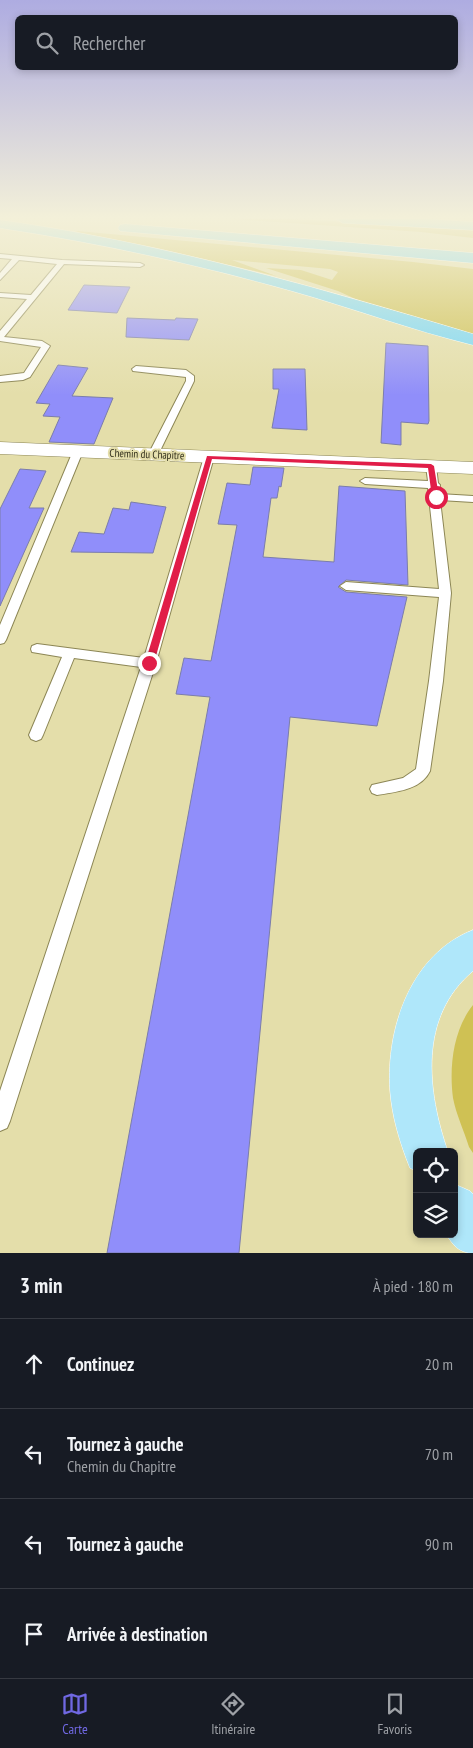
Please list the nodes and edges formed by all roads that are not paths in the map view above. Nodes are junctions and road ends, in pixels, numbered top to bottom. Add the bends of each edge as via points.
1 (49, 277) edge
2 (267, 277) edge
3 (0, 295) edge
4 (33, 296) junction
5 (0, 338) edge
6 (473, 340) edge
7 (136, 370) dead end
8 (0, 379) edge
9 (0, 448) edge
10 (78, 451) junction
11 (153, 454) junction
12 (209, 457) junction
13 (473, 468) edge
14 (365, 481) dead end
15 (434, 483) junction
16 (473, 499) edge
17 (346, 586) dead end
18 (445, 593) junction
19 (0, 640) edge
20 (37, 649) dead end
21 (70, 654) junction
22 (149, 663) junction
23 (36, 735) dead end
24 (377, 789) dead end
25 (473, 948) edge
26 (0, 1121) edge
27 (425, 1148) edge
28 (458, 1212) edge
29 (473, 1232) edge

1 - 4 lane
2 - 6 highway
3 - 4 lane
4 - 5 lane
5 - 8 lane via 46,346 23,377
7 - 11 lane via 186,373 190,376
9 - 10 street, Chemin du Chapitre
10 - 11 street, Chemin du Chapitre
10 - 19 lane
11 - 12 street, Chemin du Chapitre
12 - 15 street, Chemin du Chapitre
12 - 22 lane
13 - 15 street, Chemin du Chapitre
14 - 15 lane
15 - 16 lane
15 - 18 lane
17 - 18 lane
18 - 24 lane via 423,771 405,784
20 - 21 lane
21 - 22 lane
21 - 23 lane
22 - 26 lane
25 - 27 main road via 453,962 432,987 418,1017 411,1052 411,1092
28 - 29 main road

